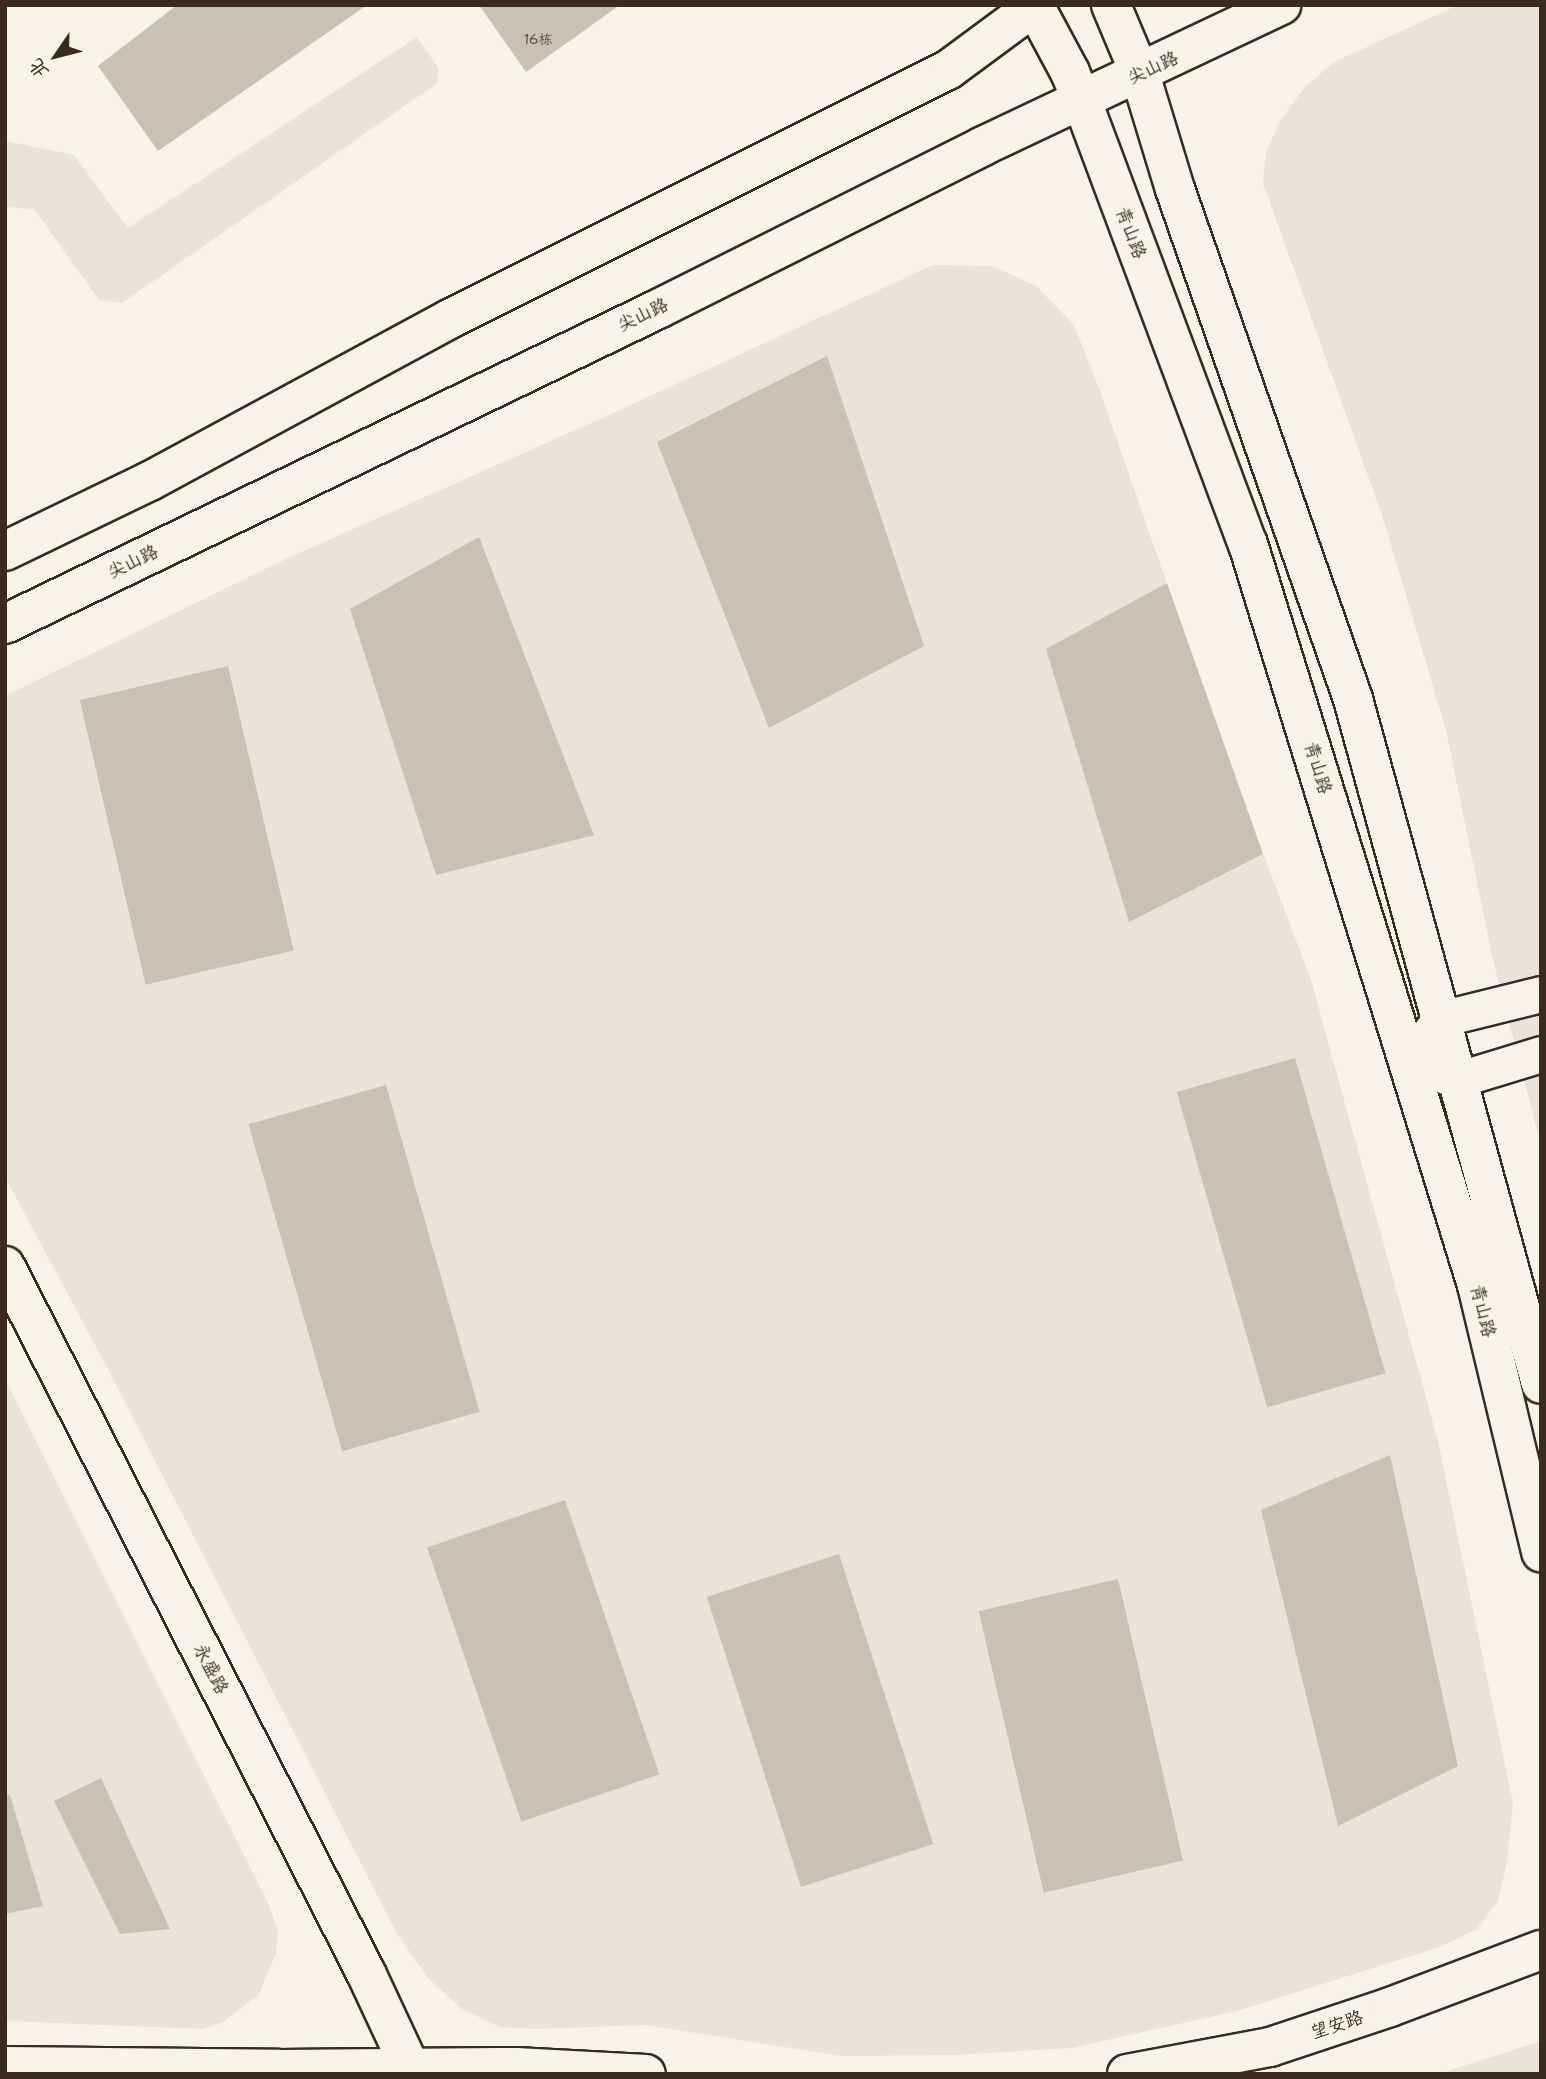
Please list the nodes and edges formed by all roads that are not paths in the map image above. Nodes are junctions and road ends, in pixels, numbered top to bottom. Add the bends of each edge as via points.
1 (1111, 5) edge
2 (1281, 5) edge
3 (1035, 6) edge
4 (1140, 74) junction
5 (1082, 101) junction
6 (5, 551) edge
7 (5, 624) edge
8 (1541, 994) edge
9 (1440, 1019) junction
10 (1541, 1054) edge
11 (1408, 1062) junction
12 (1456, 1080) junction
13 (5, 1266) edge
14 (5, 1304) edge
15 (1541, 1384) edge
16 (1541, 1552) edge
17 (1541, 1950) edge
18 (1541, 1970) edge
19 (5, 2066) edge
20 (401, 2071) edge
21 (646, 2074) edge
22 (1127, 2074) edge
23 (1219, 2074) edge

1 - 4 main road, 青山路
2 - 4 main road, 尖山路
3 - 5 main road, 青山路
3 - 6 main road via 948,70 462,313 150,481
4 - 5 main road, 尖山路
4 - 9 main road, 青山路 via 1175,189 1353,699
5 - 7 main road, 尖山路
5 - 11 main road, 青山路 via 1248,544
8 - 9 street
9 - 11 street
9 - 12 main road, 青山路
10 - 12 street
11 - 12 street
11 - 16 main road, 青山路 via 1477,1284
12 - 15 main road, 青山路
13 - 20 main road, 永盛路 via 366,1973
14 - 20 main road, 永盛路 via 337,1956
17 - 22 main road, 望安路 via 1270,2047
18 - 23 main road, 望安路 via 1399,2025
19 - 20 main road
20 - 21 main road via 516,2067

